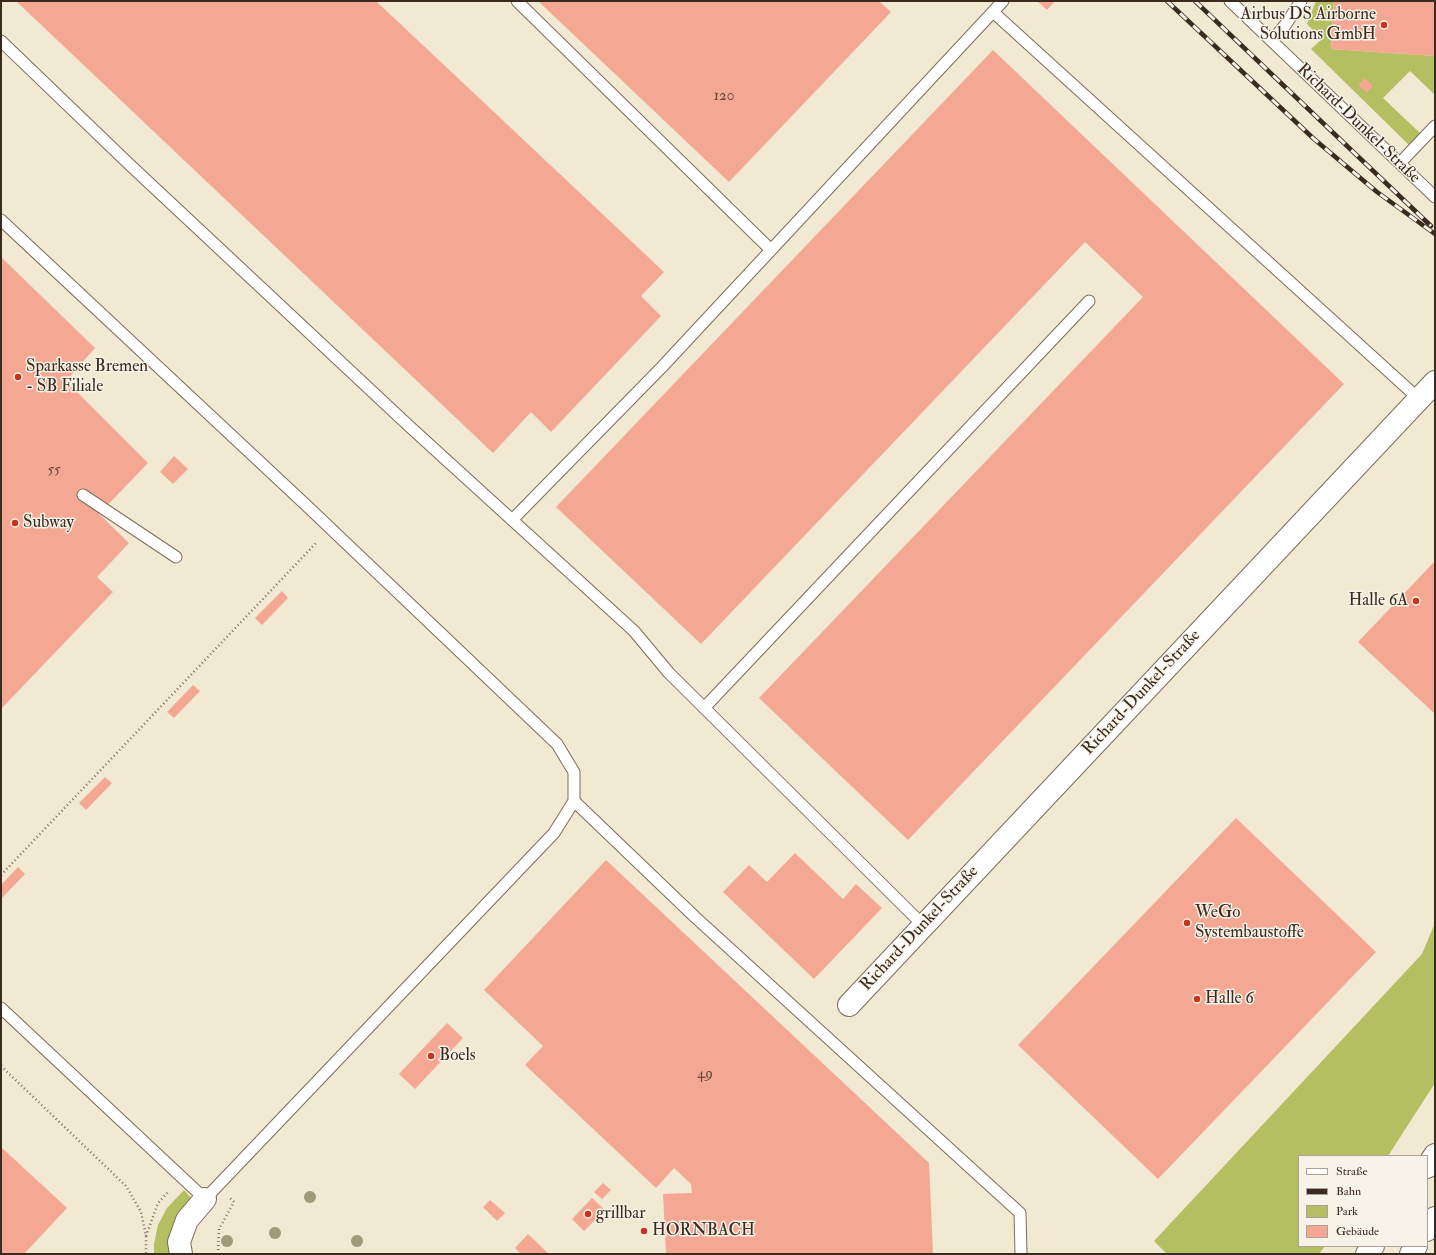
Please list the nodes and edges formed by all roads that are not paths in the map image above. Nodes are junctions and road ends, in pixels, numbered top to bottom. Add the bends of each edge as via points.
1 (517, 1) edge
2 (1003, 1) edge
3 (1230, 1) edge
4 (1301, 1) edge
5 (993, 12) junction
6 (1, 41) edge
7 (1272, 41) junction
8 (1435, 126) edge
9 (1400, 163) junction
10 (1435, 197) edge
11 (1, 220) edge
12 (771, 250) junction
13 (1089, 301) dead end
14 (1435, 382) edge
15 (1419, 399) junction
16 (83, 495) dead end
17 (512, 520) junction
18 (176, 557) dead end
19 (704, 708) junction
20 (574, 801) junction
21 (923, 926) junction
22 (849, 1005) dead end
23 (1, 1008) edge
24 (1435, 1155) edge
25 (1428, 1166) edge
26 (205, 1199) junction
27 (1435, 1218) edge
28 (1428, 1228) edge
29 (181, 1254) edge
30 (1021, 1254) edge

1 - 12 lane
2 - 5 lane
3 - 7 lane, Richard-Dunkel-Straße
4 - 7 lane
5 - 12 lane
5 - 15 lane
6 - 17 lane via 130,165
7 - 9 lane, Richard-Dunkel-Straße
8 - 9 lane
9 - 10 lane, Richard-Dunkel-Straße
11 - 20 lane via 557,744 574,772
12 - 17 lane via 662,367
13 - 19 lane
14 - 15 main road, Richard-Dunkel-Straße
15 - 21 main road, Richard-Dunkel-Straße
16 - 18 lane
17 - 19 lane via 634,631 669,673
19 - 21 lane
20 - 26 lane via 554,833
20 - 30 lane via 695,917 1020,1213
21 - 22 main road, Richard-Dunkel-Straße
23 - 26 lane
24 - 25 main road
26 - 29 main road via 187,1220 179,1242
27 - 28 main road

